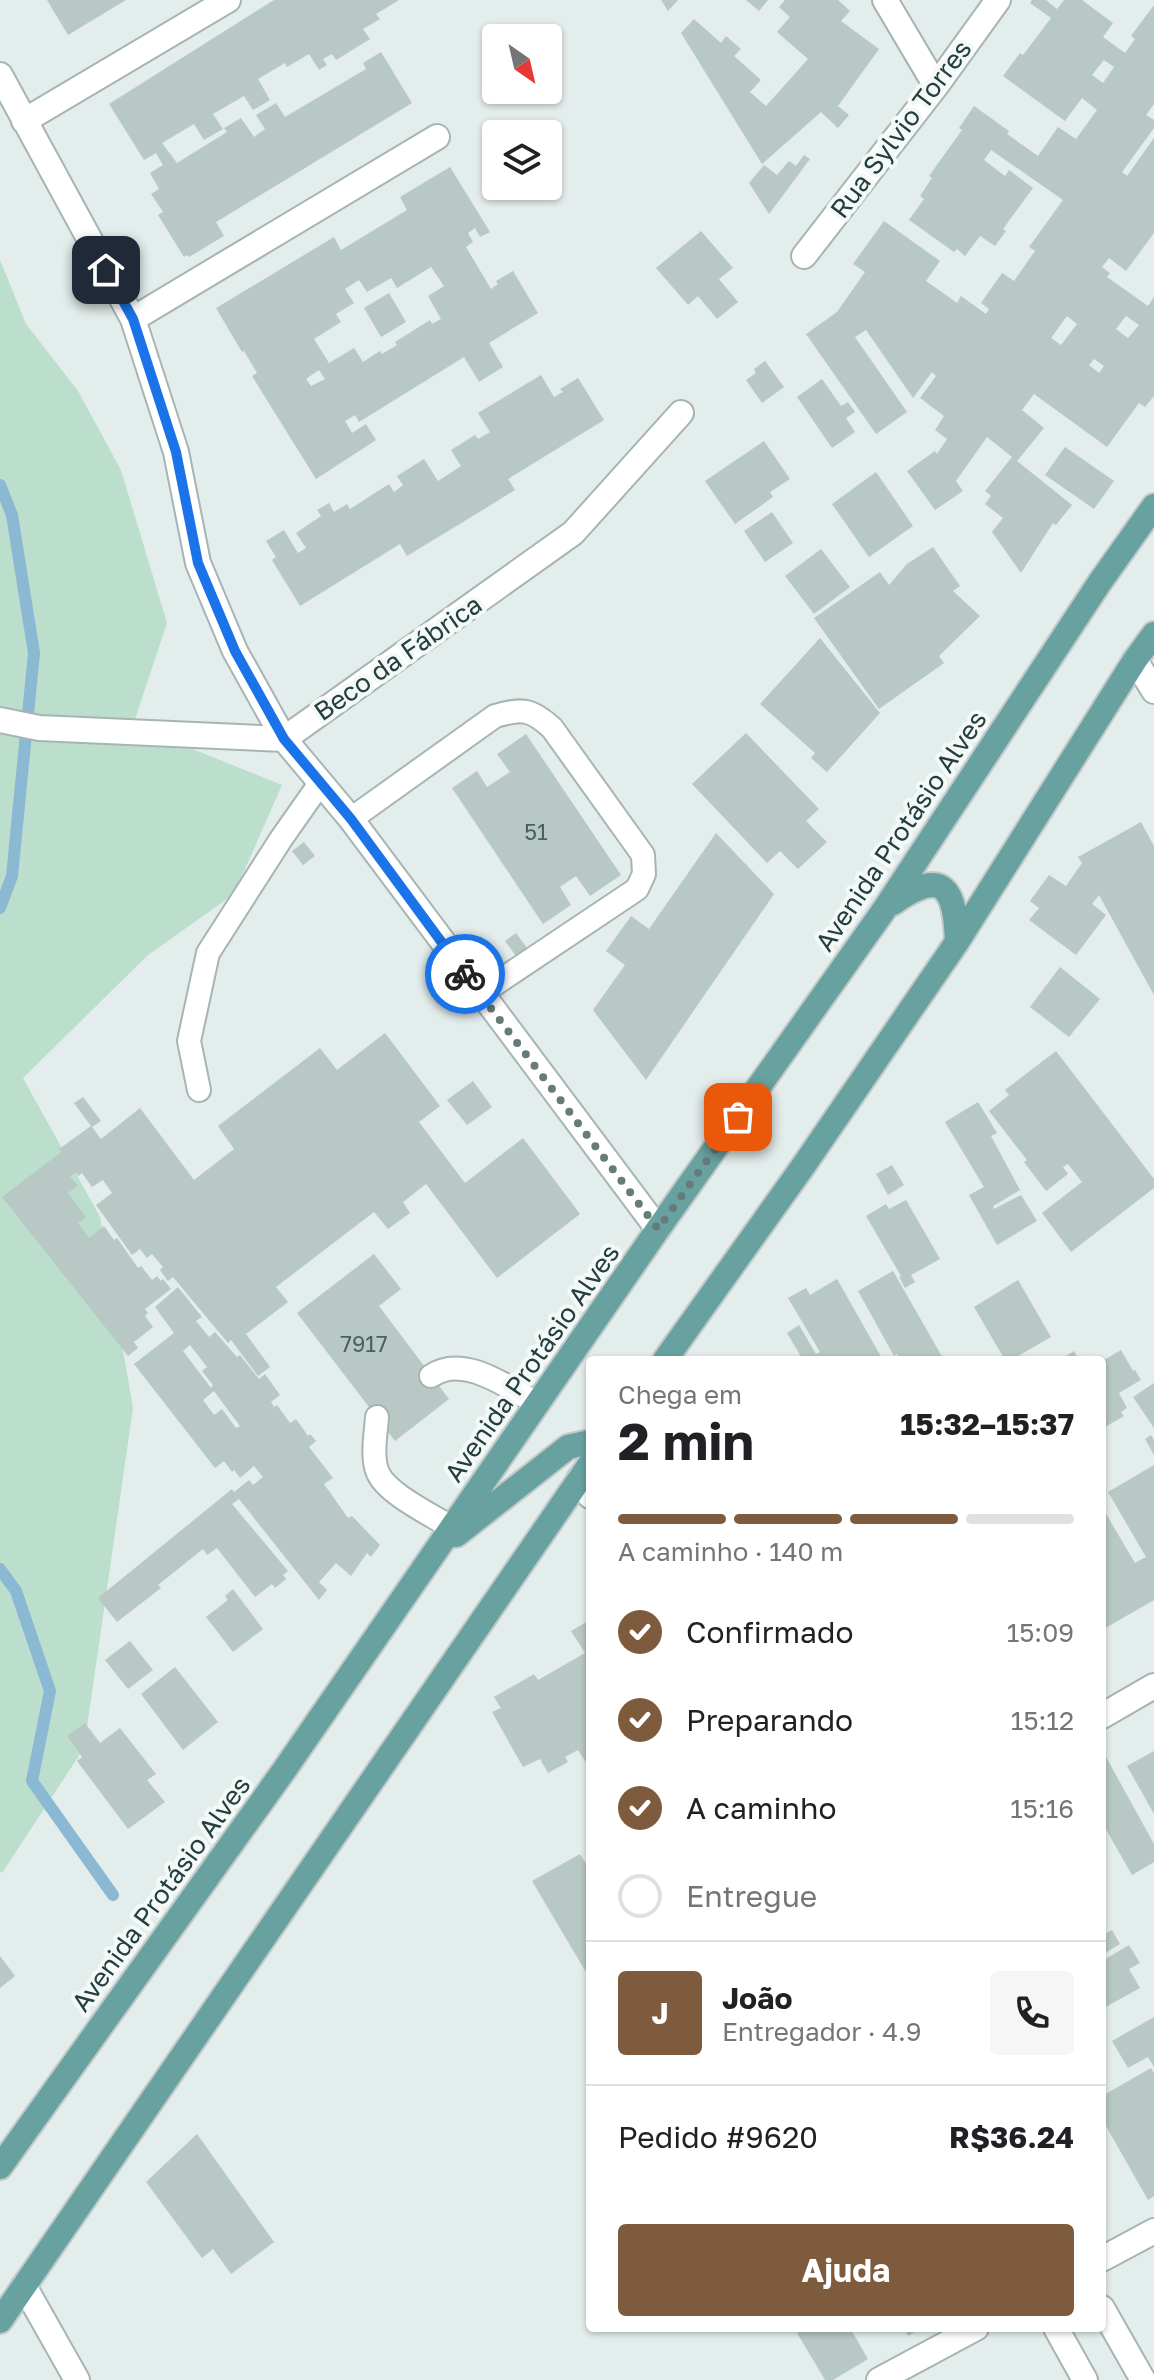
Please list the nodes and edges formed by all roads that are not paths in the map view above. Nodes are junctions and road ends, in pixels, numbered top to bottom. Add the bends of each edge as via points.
1 (228, 0) edge
2 (885, 0) edge
3 (998, 0) edge
4 (0, 75) edge
5 (936, 86) junction
6 (24, 121) junction
7 (437, 137) dead end
8 (804, 256) dead end
9 (133, 319) junction
10 (681, 413) dead end
11 (1154, 506) edge
12 (1154, 634) edge
13 (1135, 660) junction
14 (1154, 691) edge
15 (18, 724) edge
16 (284, 739) junction
17 (321, 782) junction
18 (351, 819) junction
19 (884, 910) junction
20 (957, 942) junction
21 (480, 994) junction
22 (199, 1090) dead end
23 (658, 1229) junction
24 (668, 1356) edge
25 (431, 1376) dead end
26 (537, 1403) junction
27 (377, 1417) dead end
28 (586, 1443) edge
29 (586, 1481) edge
30 (452, 1528) junction
31 (436, 1552) junction
32 (1154, 1686) edge
33 (1106, 1714) edge
34 (0, 2167) edge
35 (1154, 2231) edge
36 (1106, 2257) edge
37 (24, 2286) junction
38 (1106, 2315) edge
39 (0, 2321) edge
40 (969, 2332) edge
41 (1058, 2332) edge
42 (77, 2380) edge
43 (879, 2380) edge
44 (1085, 2380) edge
45 (1143, 2380) edge

1 - 6 street
2 - 5 street
3 - 5 street, Rua Sylvio Torres
4 - 6 street
5 - 8 street, Rua Sylvio Torres
6 - 9 street
7 - 9 street
9 - 16 street via 176,452 198,563 235,651
10 - 16 street, Beco da Fábrica via 573,533
11 - 19 main road, Avenida Protásio Alves
12 - 13 main road
13 - 14 street
13 - 20 main road
15 - 16 street
16 - 17 street
17 - 18 street
17 - 22 lane via 208,953 189,1041
18 - 21 street
18 - 21 lane via 495,716 516,710 535,713 552,728 643,855 644,874 637,889
19 - 20 main road via 919,886 944,888 953,898
19 - 23 main road, Avenida Protásio Alves
20 - 24 main road
21 - 23 street
23 - 26 main road, Avenida Protásio Alves
25 - 26 lane via 439,1370 471,1369
26 - 30 main road, Avenida Protásio Alves
27 - 30 lane via 377,1472 388,1488
28 - 31 main road via 568,1447
29 - 37 main road
30 - 31 main road, Avenida Protásio Alves
31 - 34 main road, Avenida Protásio Alves
32 - 33 street
35 - 36 street
37 - 39 main road
37 - 42 street
38 - 45 street
40 - 43 street
41 - 44 street

